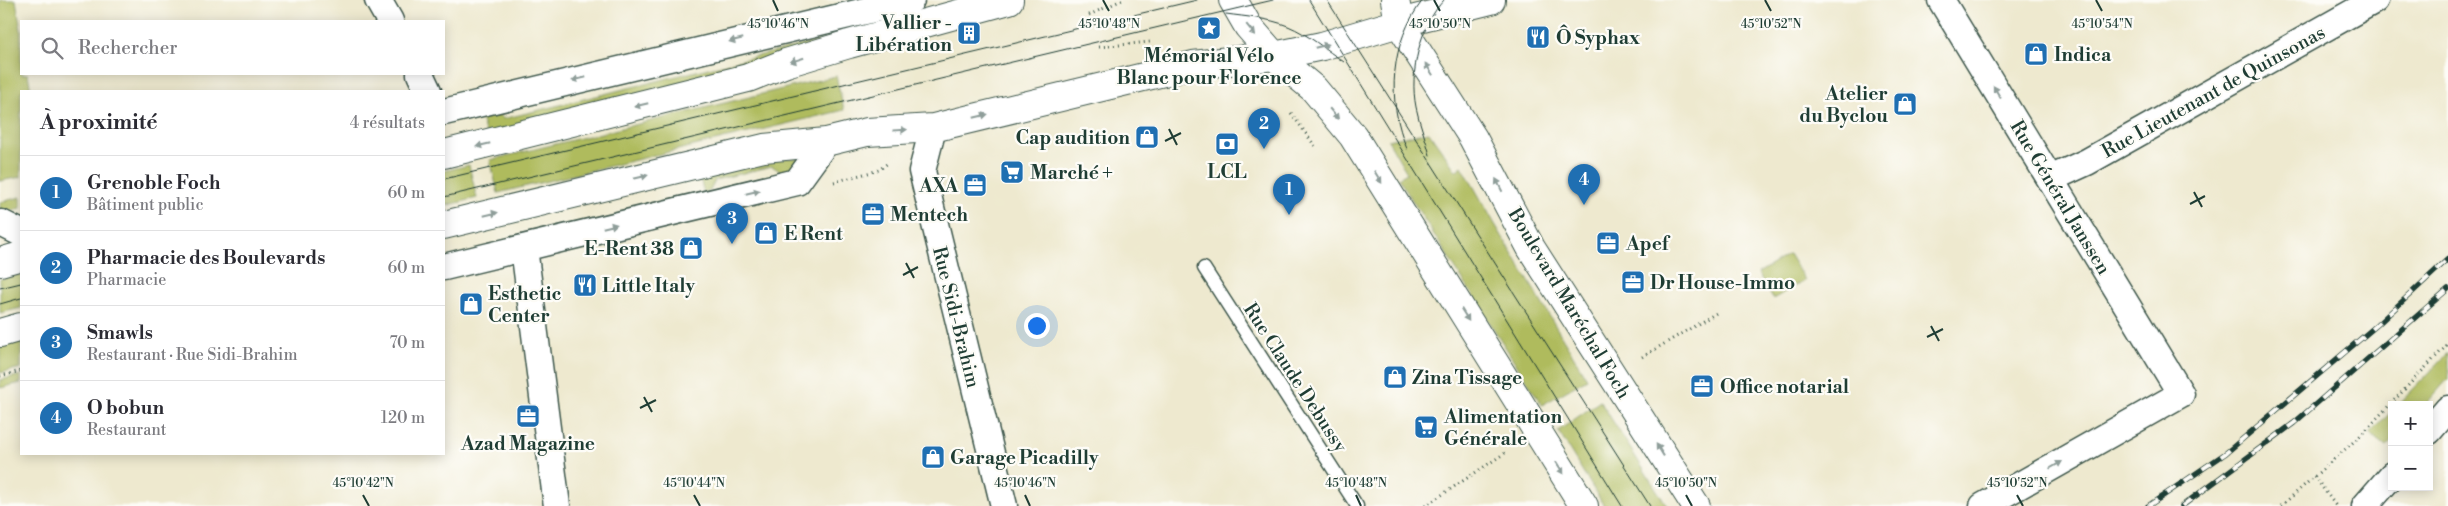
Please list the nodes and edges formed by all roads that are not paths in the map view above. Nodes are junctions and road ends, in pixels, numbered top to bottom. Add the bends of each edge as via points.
1 (378, 0) edge
2 (911, 0) edge
3 (954, 0) edge
4 (1233, 0) edge
5 (1491, 0) edge
6 (1941, 0) edge
7 (2375, 0) edge
8 (996, 3) edge
9 (1397, 12) edge
10 (389, 20) edge
11 (1274, 56) junction
12 (420, 75) edge
13 (428, 90) edge
14 (445, 112) edge
15 (933, 128) junction
16 (826, 142) junction
17 (445, 154) edge
18 (2050, 179) junction
19 (445, 225) edge
20 (524, 248) junction
21 (20, 256) edge
22 (0, 262) edge
23 (445, 267) edge
24 (1204, 268) dead end
25 (20, 327) edge
26 (0, 333) edge
27 (2448, 409) edge
28 (2433, 426) edge
29 (2388, 479) edge
30 (557, 506) edge
31 (1004, 506) edge
32 (1357, 506) edge
33 (1584, 506) edge
34 (1696, 506) edge
35 (1983, 506) edge
36 (2364, 506) edge

1 - 10 street
2 -> 14 street
3 - 8 street
4 -> 11 main road via 1248,26
5 - 9 main road
18 -> 6 street, Rue Général Janssen
7 - 18 street, Rue Lieutenant de Quinsonas via 2087,162
8 -> 17 main road via 786,63 748,78
11 -> 9 main road via 1367,34
34 -> 9 main road, Boulevard Maréchal Foch via 1531,248 1473,138
15 -> 11 main road via 1185,67
11 -> 33 main road via 1314,89 1352,136
12 - 13 street
16 -> 15 main road via 867,132
15 - 31 street, Rue Sidi-Brahim via 922,171
19 -> 16 main road via 764,148
20 -> 16 street via 797,182
35 -> 18 street, Rue Général Janssen via 2181,394
20 - 23 street
20 - 30 street
21 - 22 main road
24 - 32 lane, Rue Claude Debussy
25 - 26 main road
27 - 28 street
29 - 36 street

